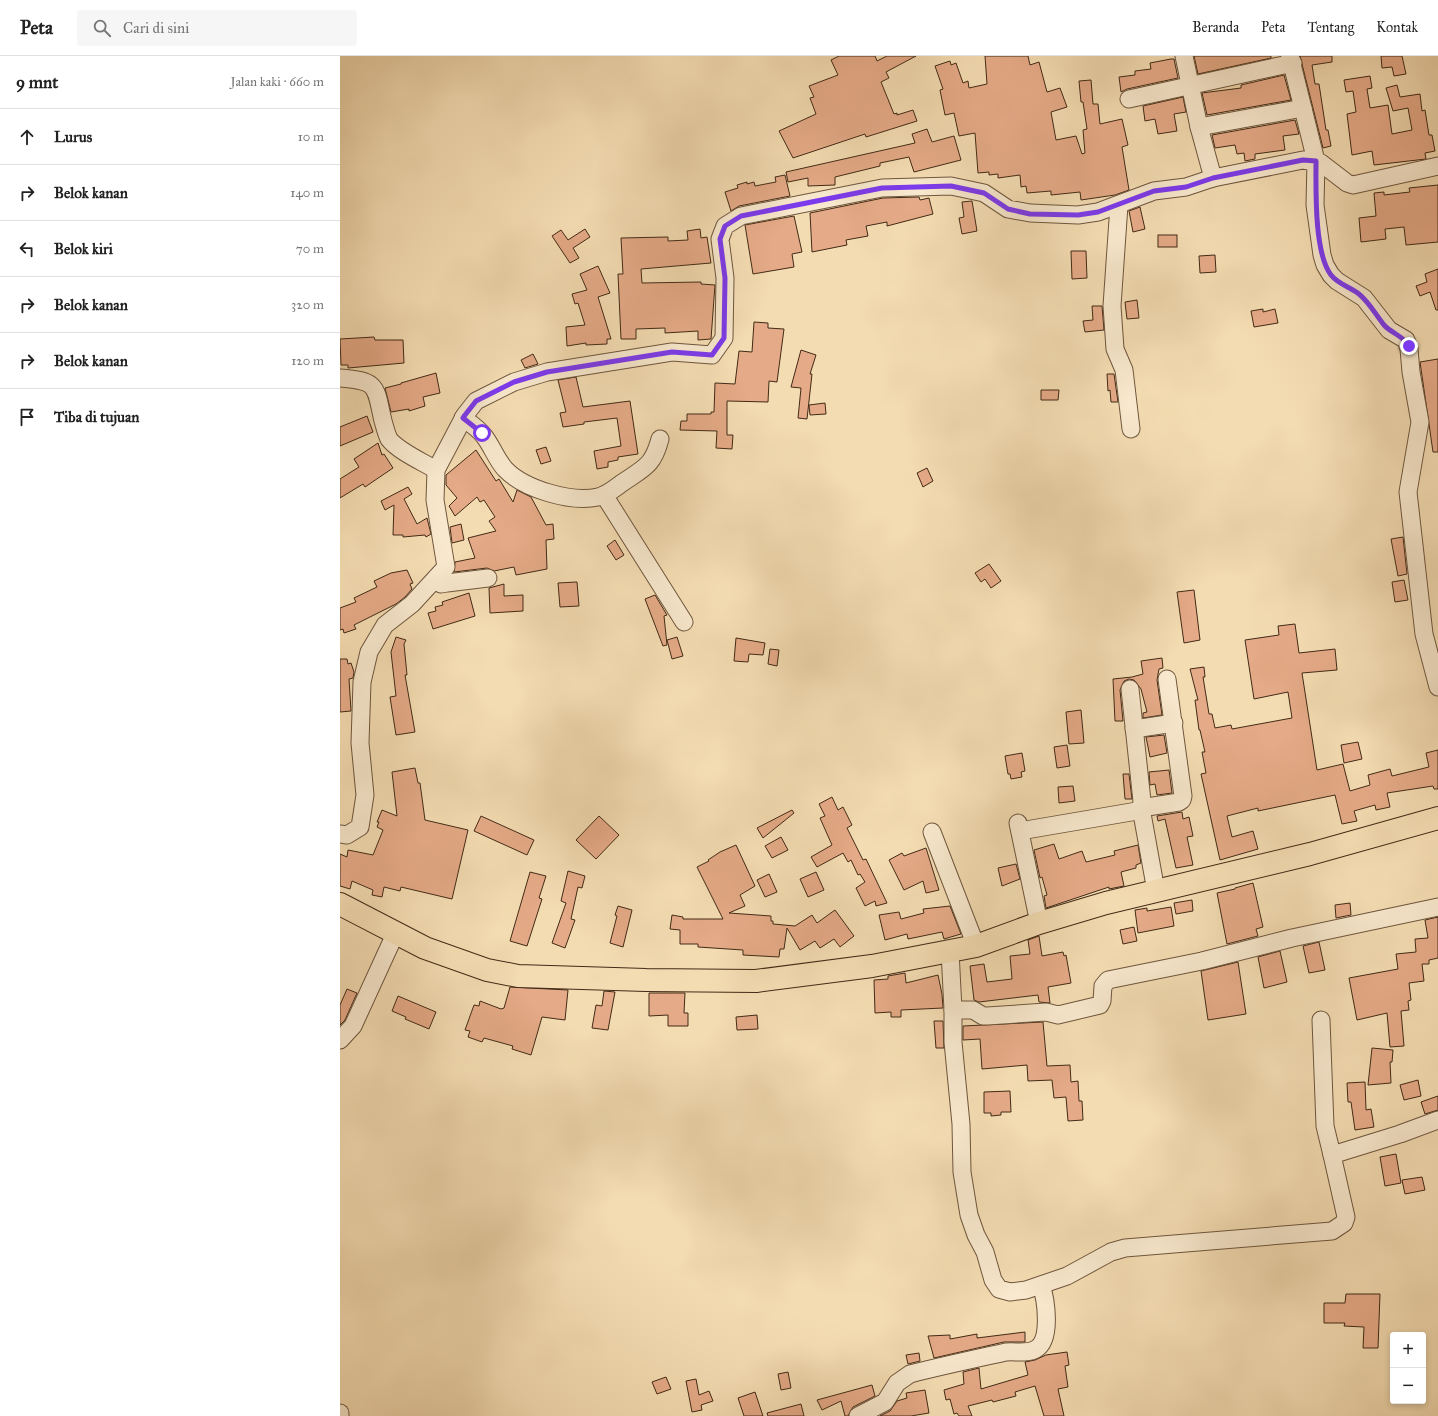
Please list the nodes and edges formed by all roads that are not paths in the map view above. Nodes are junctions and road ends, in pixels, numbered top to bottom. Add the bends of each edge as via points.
1 (1184, 56) edge
2 (1291, 59) edge
3 (1190, 86) junction
4 (1129, 100) dead end
5 (1303, 108) junction
6 (1199, 127) junction
7 (1316, 161) junction
8 (1438, 166) edge
9 (1213, 178) junction
10 (1119, 205) junction
11 (340, 378) edge
12 (463, 418) junction
13 (1131, 429) dead end
14 (660, 439) dead end
15 (436, 470) junction
16 (604, 495) junction
17 (488, 578) dead end
18 (435, 581) junction
19 (684, 622) dead end
20 (1167, 679) dead end
21 (1438, 687) edge
22 (1130, 689) dead end
23 (1174, 723) junction
24 (1134, 729) junction
25 (1141, 808) junction
26 (1438, 818) edge
27 (932, 832) dead end
28 (340, 834) edge
29 (1156, 891) junction
30 (340, 904) edge
31 (1438, 907) edge
32 (1039, 923) junction
33 (396, 932) junction
34 (976, 946) junction
35 (950, 951) junction
36 (953, 1010) junction
37 (1321, 1020) dead end
38 (340, 1040) edge
39 (1438, 1120) edge
40 (1332, 1155) junction
41 (1041, 1287) junction
42 (340, 1413) edge
43 (340, 1416) edge
44 (858, 1416) edge

1 - 3 street
2 - 3 street
2 - 5 street
3 - 4 street
3 - 6 street
5 - 6 street
5 - 7 street
6 - 9 street
7 - 8 street via 1347,183 1353,184
7 - 9 street via 1299,161
7 - 21 street via 1315,205 1322,255 1331,275 1364,298 1389,330 1406,340 1410,349 1411,372 1420,422 1408,492 1424,634
9 - 10 street via 1186,187 1154,191
10 - 12 street via 1078,215 1030,214 1008,209 984,193 951,186 882,188 741,216 725,226 720,239 725,278 724,338 712,355 672,352 547,372 514,382 476,401
10 - 13 street via 1112,306 1115,349 1124,370
11 - 15 street via 371,383 376,390 390,440
12 - 15 street
12 - 16 street via 485,436 499,462 522,482 537,489 567,496 591,498
14 - 16 street via 656,454 650,463
15 - 18 street via 435,500 446,567
16 - 19 street
17 - 18 street via 447,584
18 - 28 street via 412,604 385,625 369,652 362,682 360,743 365,795 360,827 347,835
20 - 23 street
22 - 24 street
23 - 24 street
23 - 25 street via 1182,800
24 - 25 street
25 - 29 street
25 - 32 street via 1136,811 1019,827
26 - 29 main road via 1310,854
27 - 34 street
29 - 32 main road
30 - 33 main road
31 - 36 street via 1108,980 1103,986 1100,1005 1058,1015 1046,1012 983,1016 973,1010
32 - 34 main road
33 - 35 main road via 425,948 487,970 518,976 756,981 872,966
33 - 38 street via 353,1026
34 - 35 main road
35 - 36 street
36 - 41 street via 962,1172 969,1215 985,1252 993,1280 999,1289 1010,1292
37 - 40 street via 1325,1126
39 - 40 street
40 - 41 street via 1346,1217 1344,1223 1332,1231 1125,1248 1111,1252
41 - 44 street via 1047,1321 1040,1345 1036,1349 1008,1352 910,1374 897,1383 885,1402
42 - 43 street

